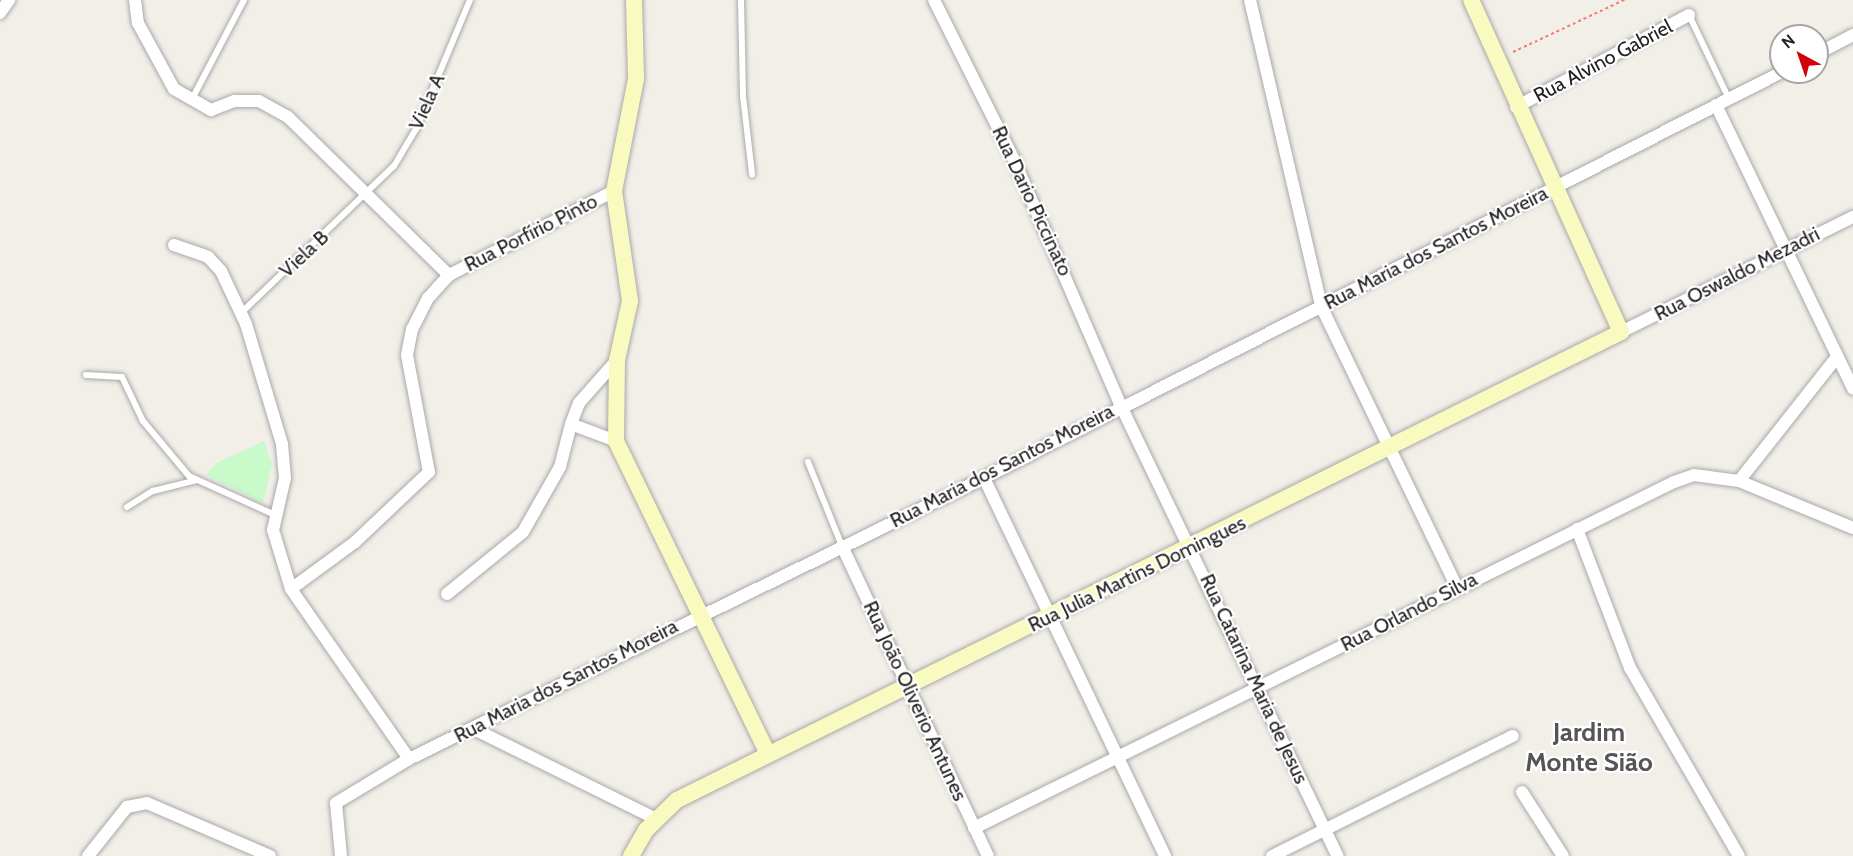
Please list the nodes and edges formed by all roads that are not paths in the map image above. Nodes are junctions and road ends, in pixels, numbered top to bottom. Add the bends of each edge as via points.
1 (9, 0) edge
2 (135, 0) edge
3 (244, 0) edge
4 (470, 0) edge
5 (634, 0) edge
6 (741, 0) edge
7 (934, 0) edge
8 (1250, 0) edge
9 (1471, 0) edge
10 (0, 13) edge
11 (1689, 15) joint
12 (1853, 35) edge
13 (1829, 48) edge
14 (1769, 79) edge
15 (1729, 99) junction
16 (190, 103) junction
17 (1716, 105) junction
18 (1516, 107) junction
19 (752, 174) dead end
20 (1554, 189) junction
21 (614, 191) junction
22 (368, 195) junction
23 (1853, 217) edge
24 (174, 245) dead end
25 (1786, 250) junction
26 (449, 276) junction
27 (1322, 306) junction
28 (241, 313) junction
29 (1621, 332) junction
30 (1837, 357) junction
31 (617, 360) junction
32 (86, 375) dead end
33 (1853, 389) edge
34 (1121, 406) junction
35 (571, 424) junction
36 (616, 441) junction
37 (1390, 446) junction
38 (808, 462) dead end
39 (984, 478) junction
40 (198, 480) junction
41 (1739, 481) junction
42 (127, 507) dead end
43 (275, 515) junction
44 (1577, 528) junction
45 (1853, 528) edge
46 (842, 546) junction
47 (1192, 548) junction
48 (1457, 587) junction
49 (291, 589) junction
50 (447, 594) dead end
51 (702, 611) junction
52 (1051, 618) junction
53 (908, 687) junction
54 (1257, 689) junction
55 (474, 729) junction
56 (1513, 736) dead end
57 (768, 754) junction
58 (1118, 758) junction
59 (409, 759) junction
60 (1522, 792) dead end
61 (656, 819) junction
62 (974, 828) junction
63 (1326, 829) junction
64 (88, 856) edge
65 (270, 856) edge
66 (341, 856) edge
67 (631, 856) edge
68 (988, 856) edge
69 (1165, 856) edge
70 (1272, 856) edge
71 (1338, 856) edge
72 (1563, 856) edge
73 (1739, 856) edge

1 - 10 street
2 - 16 street via 138,23 174,89
3 - 16 lane
4 - 22 lane, Viela A via 416,129
5 - 21 main road via 636,78
6 - 19 lane via 742,96
7 - 34 street, Rua Dario Piccinato via 1060,258
8 - 27 street
9 - 18 main road
11 - 15 lane
11 - 18 street, Rua Alvino Gabriel
12 - 13 street
14 - 15 street, Rua Maria dos Santos Moreira
15 - 17 street, Rua Maria dos Santos Moreira
16 - 22 street via 211,110 235,101 259,101 288,117
17 - 20 street, Rua Maria dos Santos Moreira
17 - 25 street
18 - 20 main road
20 - 27 street, Rua Maria dos Santos Moreira
20 - 29 main road
21 - 26 street, Rua Porfírio Pinto
21 - 31 main road via 630,301
22 - 26 street
22 - 28 lane, Viela B
23 - 25 street, Rua Oswaldo Mezadri
24 - 28 street via 208,257
25 - 29 street, Rua Oswaldo Mezadri
25 - 30 street
26 - 49 street, Rua Porfírio Pinto via 428,298 412,329 407,355 429,472 355,542
27 - 34 street, Rua Maria dos Santos Moreira
27 - 37 street
28 - 43 street via 282,444 285,478
29 - 37 main road, Rua Julia Martins Domingues
30 - 33 street
30 - 41 street
31 - 35 street via 579,403
31 - 36 main road
32 - 40 lane via 122,377 143,421 169,458
34 - 39 street, Rua Maria dos Santos Moreira
34 - 47 street, Rua Catarina Maria de Jesus
35 - 36 street
35 - 50 street via 560,467 523,532
36 - 51 main road
37 - 47 main road, Rua Julia Martins Domingues
37 - 48 street
38 - 46 lane
39 - 46 street, Rua Maria dos Santos Moreira
39 - 52 street
40 - 42 lane via 153,491
40 - 43 lane
41 - 44 street, Rua Orlando Silva via 1694,475
41 - 45 street, Rua Orlando Silva
43 - 49 street via 276,554
44 - 48 street, Rua Orlando Silva
44 - 73 street via 1630,669
46 - 51 street, Rua Maria dos Santos Moreira
46 - 53 street, Rua João Oliverio Antunes
47 - 52 main road, Rua Julia Martins Domingues
47 - 54 street, Rua Catarina Maria de Jesus
48 - 54 street, Rua Orlando Silva
49 - 59 street
51 - 55 street, Rua Maria dos Santos Moreira
51 - 57 main road
52 - 53 main road, Rua Julia Martins Domingues
52 - 58 street
53 - 57 main road, Rua Julia Martins Domingues
53 - 62 street, Rua João Oliverio Antunes
54 - 58 street, Rua Orlando Silva
54 - 63 street, Rua Catarina Maria de Jesus
55 - 59 street, Rua Maria dos Santos Moreira
55 - 61 street
56 - 63 street
57 - 61 main road, Rua Julia Martins Domingues via 677,800
58 - 62 street, Rua Orlando Silva
58 - 69 street
59 - 66 street, Rua Maria dos Santos Moreira via 336,803
60 - 72 street
61 - 67 main road, Rua Julia Martins Domingues
62 - 68 street, Rua João Oliverio Antunes
63 - 70 street
63 - 71 street, Rua Catarina Maria de Jesus
64 - 65 street via 128,807 147,803

